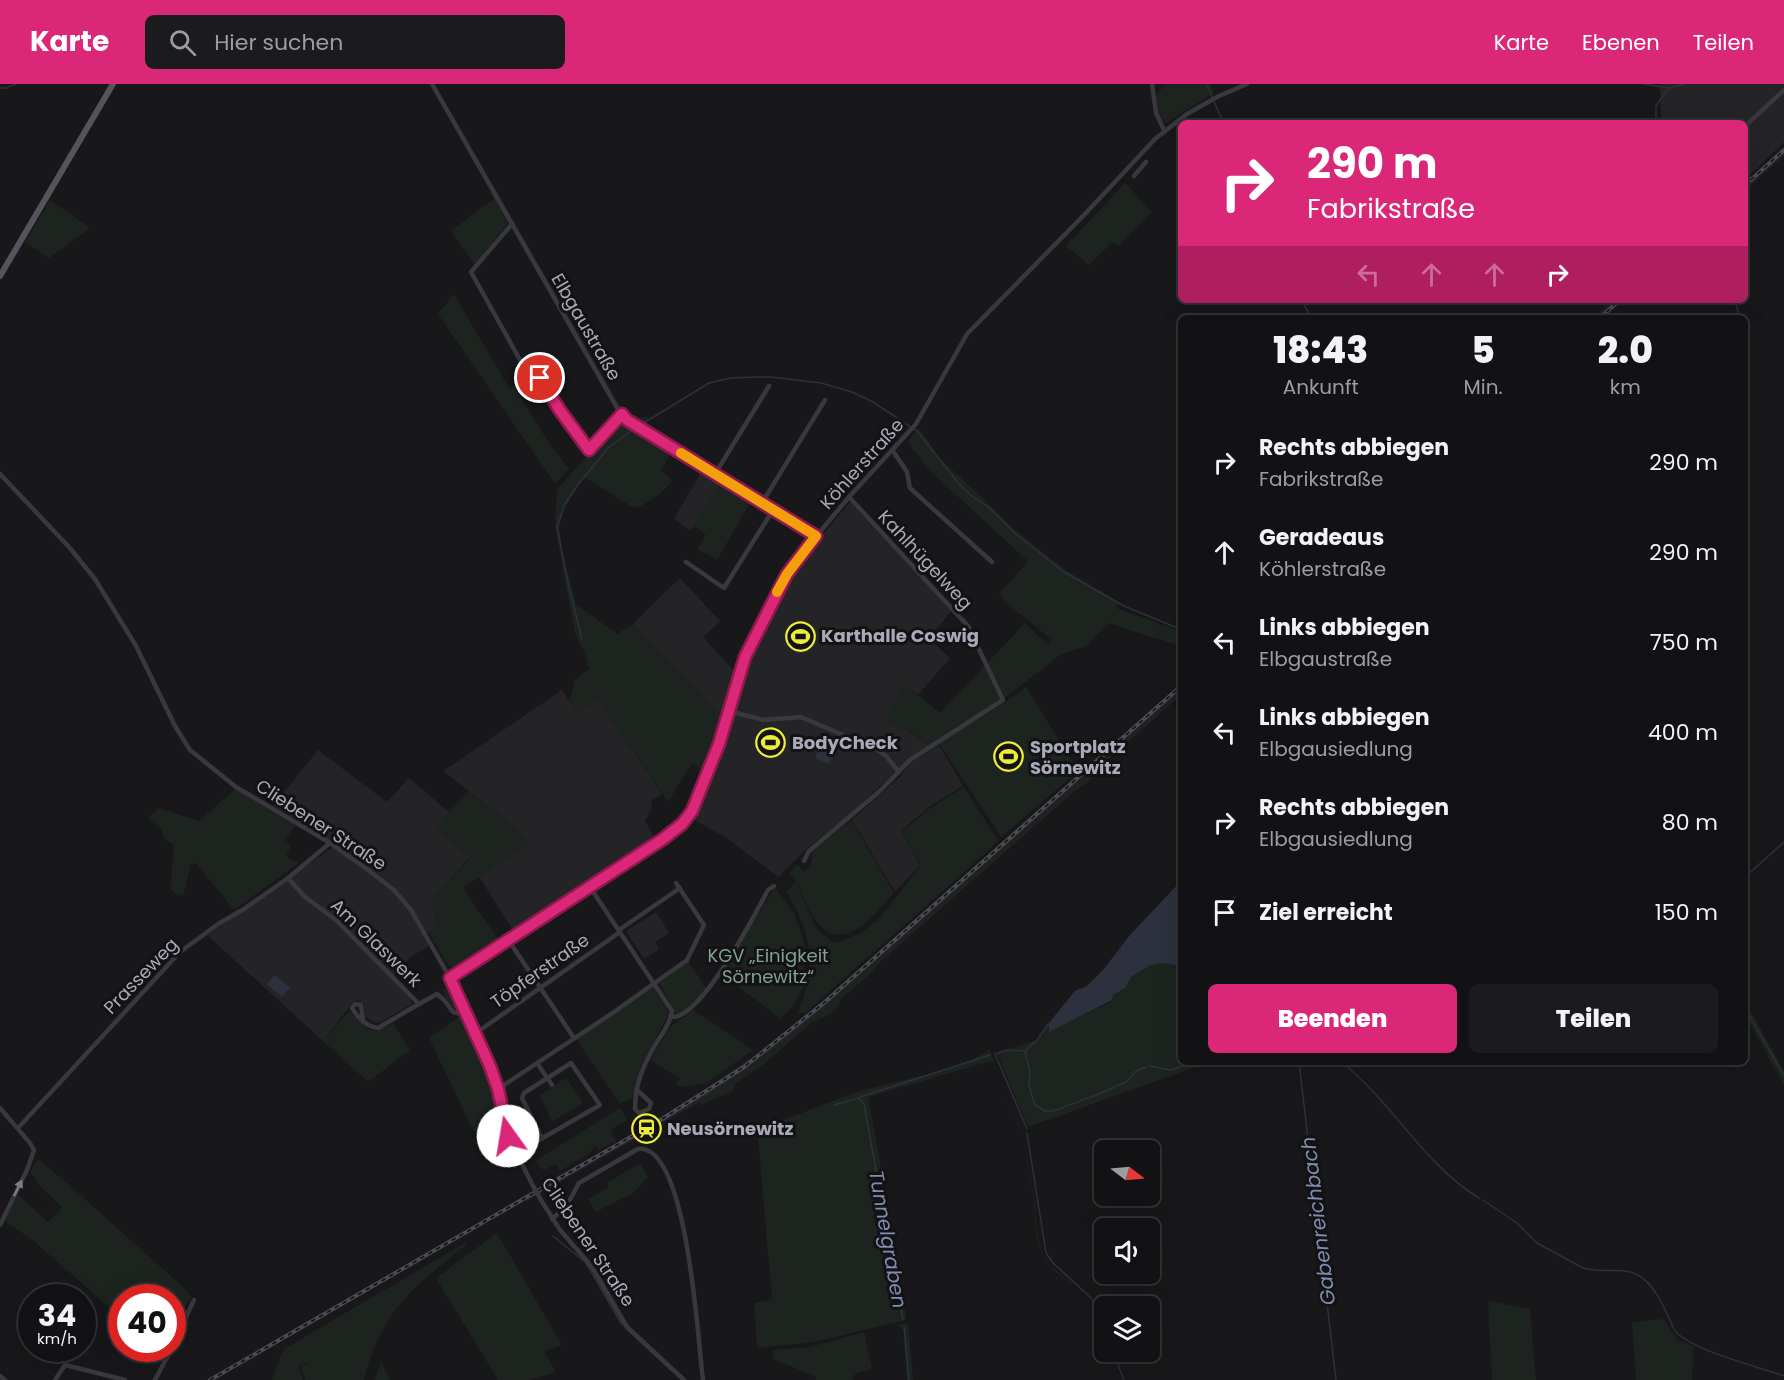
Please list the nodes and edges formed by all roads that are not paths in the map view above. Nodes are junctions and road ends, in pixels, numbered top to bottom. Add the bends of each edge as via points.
1 (113, 84) edge
2 (432, 84) edge
3 (1152, 84) edge
4 (1247, 84) edge
5 (1784, 90) edge
6 (1180, 120) edge
7 (1178, 121) edge
8 (1748, 123) edge
9 (1164, 130) junction
10 (1133, 162) junction
11 (1146, 162) dead end
12 (1140, 170) junction
13 (1134, 176) dead end
14 (512, 225) junction
15 (0, 276) edge
16 (524, 367) junction
17 (537, 372) junction
18 (769, 386) dead end
19 (825, 400) dead end
20 (622, 414) junction
21 (893, 451) junction
22 (0, 474) edge
23 (715, 474) junction
24 (849, 496) junction
25 (762, 503) junction
26 (773, 510) junction
27 (816, 536) junction
28 (686, 562) dead end
29 (992, 562) dead end
30 (729, 711) junction
31 (899, 772) junction
32 (330, 843) junction
33 (804, 861) dead end
34 (288, 878) junction
35 (676, 883) dead end
36 (774, 886) dead end
37 (590, 887) junction
38 (680, 888) junction
39 (619, 931) junction
40 (509, 941) junction
41 (450, 978) junction
42 (655, 984) junction
43 (539, 987) junction
44 (419, 1004) junction
45 (467, 1012) junction
46 (671, 1017) junction
47 (363, 1020) dead end
48 (476, 1033) junction
49 (574, 1038) junction
50 (537, 1063) junction
51 (548, 1078) junction
52 (552, 1085) dead end
53 (498, 1089) junction
54 (637, 1090) junction
55 (0, 1108) edge
56 (568, 1114) dead end
57 (572, 1122) junction
58 (18, 1128) junction
59 (542, 1139) junction
60 (527, 1147) dead end
61 (552, 1219) junction
62 (0, 1226) edge
63 (194, 1300) dead end
64 (186, 1317) edge
65 (165, 1362) edge
66 (0, 1376) edge
67 (5, 1380) edge
68 (55, 1380) edge
69 (125, 1380) edge
70 (155, 1380) edge
71 (684, 1380) edge
72 (703, 1380) edge

1 - 15 main road
2 - 14 street, Elbgaustraße
3 - 9 street via 1156,113
4 - 6 street, Köhlerstraße
5 - 8 street
7 - 9 street, Köhlerstraße
9 - 10 street, Köhlerstraße
10 - 12 street
10 - 21 street, Köhlerstraße via 967,334 916,424
11 - 12 street
12 - 13 street
14 - 16 street via 471,273
14 - 20 street, Elbgaustraße
16 - 17 street via 531,363
16 - 17 street via 529,376
17 - 20 street via 589,450
18 - 23 street
19 - 25 street
20 - 23 street, Elbgaustraße
21 - 24 street, Köhlerstraße
21 - 29 street via 907,472 910,488
22 - 32 street, Cliebener Straße via 95,579 136,646 190,750 236,787
23 - 25 street, Elbgaustraße
24 - 27 street, Köhlerstraße
24 - 31 street, Kahlhügelweg via 968,626 1003,700 918,755
25 - 26 street, Elbgaustraße
26 - 27 street, Elbgaustraße
26 - 28 street via 724,588
27 - 30 street, Köhlerstraße via 787,574 745,657
30 - 31 street via 764,720 807,718 876,749
30 - 37 street, Köhlerstraße via 716,753 686,821
31 - 33 street via 808,851
32 - 34 street, Prasseweg
32 - 41 street, Cliebener Straße via 403,900
34 - 44 street, Am Glaswerk via 304,897 336,920
34 - 58 street, Prasseweg via 180,952
35 - 38 street
36 - 46 street via 710,988 683,1015
37 - 39 street
37 - 40 street, Köhlerstraße
38 - 39 street, Töpferstraße
38 - 42 street via 704,925 687,960
39 - 42 street
39 - 43 street, Töpferstraße
40 - 41 street, Köhlerstraße
40 - 43 street
41 - 45 street, Cliebener Straße
42 - 46 street via 670,1006
42 - 49 street
43 - 48 street, Töpferstraße
43 - 49 street
44 - 45 street, Am Glaswerk via 437,994 453,1012
44 - 47 street, Am Glaswerk via 381,1027 372,1027
45 - 48 street, Cliebener Straße
46 - 54 street via 640,1072
48 - 53 street, Cliebener Straße
49 - 50 street
50 - 51 street
50 - 53 street
51 - 52 street
51 - 57 street via 571,1063 600,1105
51 - 59 street via 522,1098
53 - 61 street, Cliebener Straße, bridge via 508,1136
54 - 54 street via 635,1109 642,1113 651,1103
55 - 58 street
56 - 57 street
57 - 59 street
62 -> 58 street via 33,1150
59 - 60 street
61 - 71 street, Cliebener Straße via 592,1267 627,1327
61 - 72 street via 566,1207 579,1183 638,1149 650,1151 669,1179 683,1226
63 - 64 street
65 - 70 street
66 - 67 street
68 - 69 street via 65,1365

